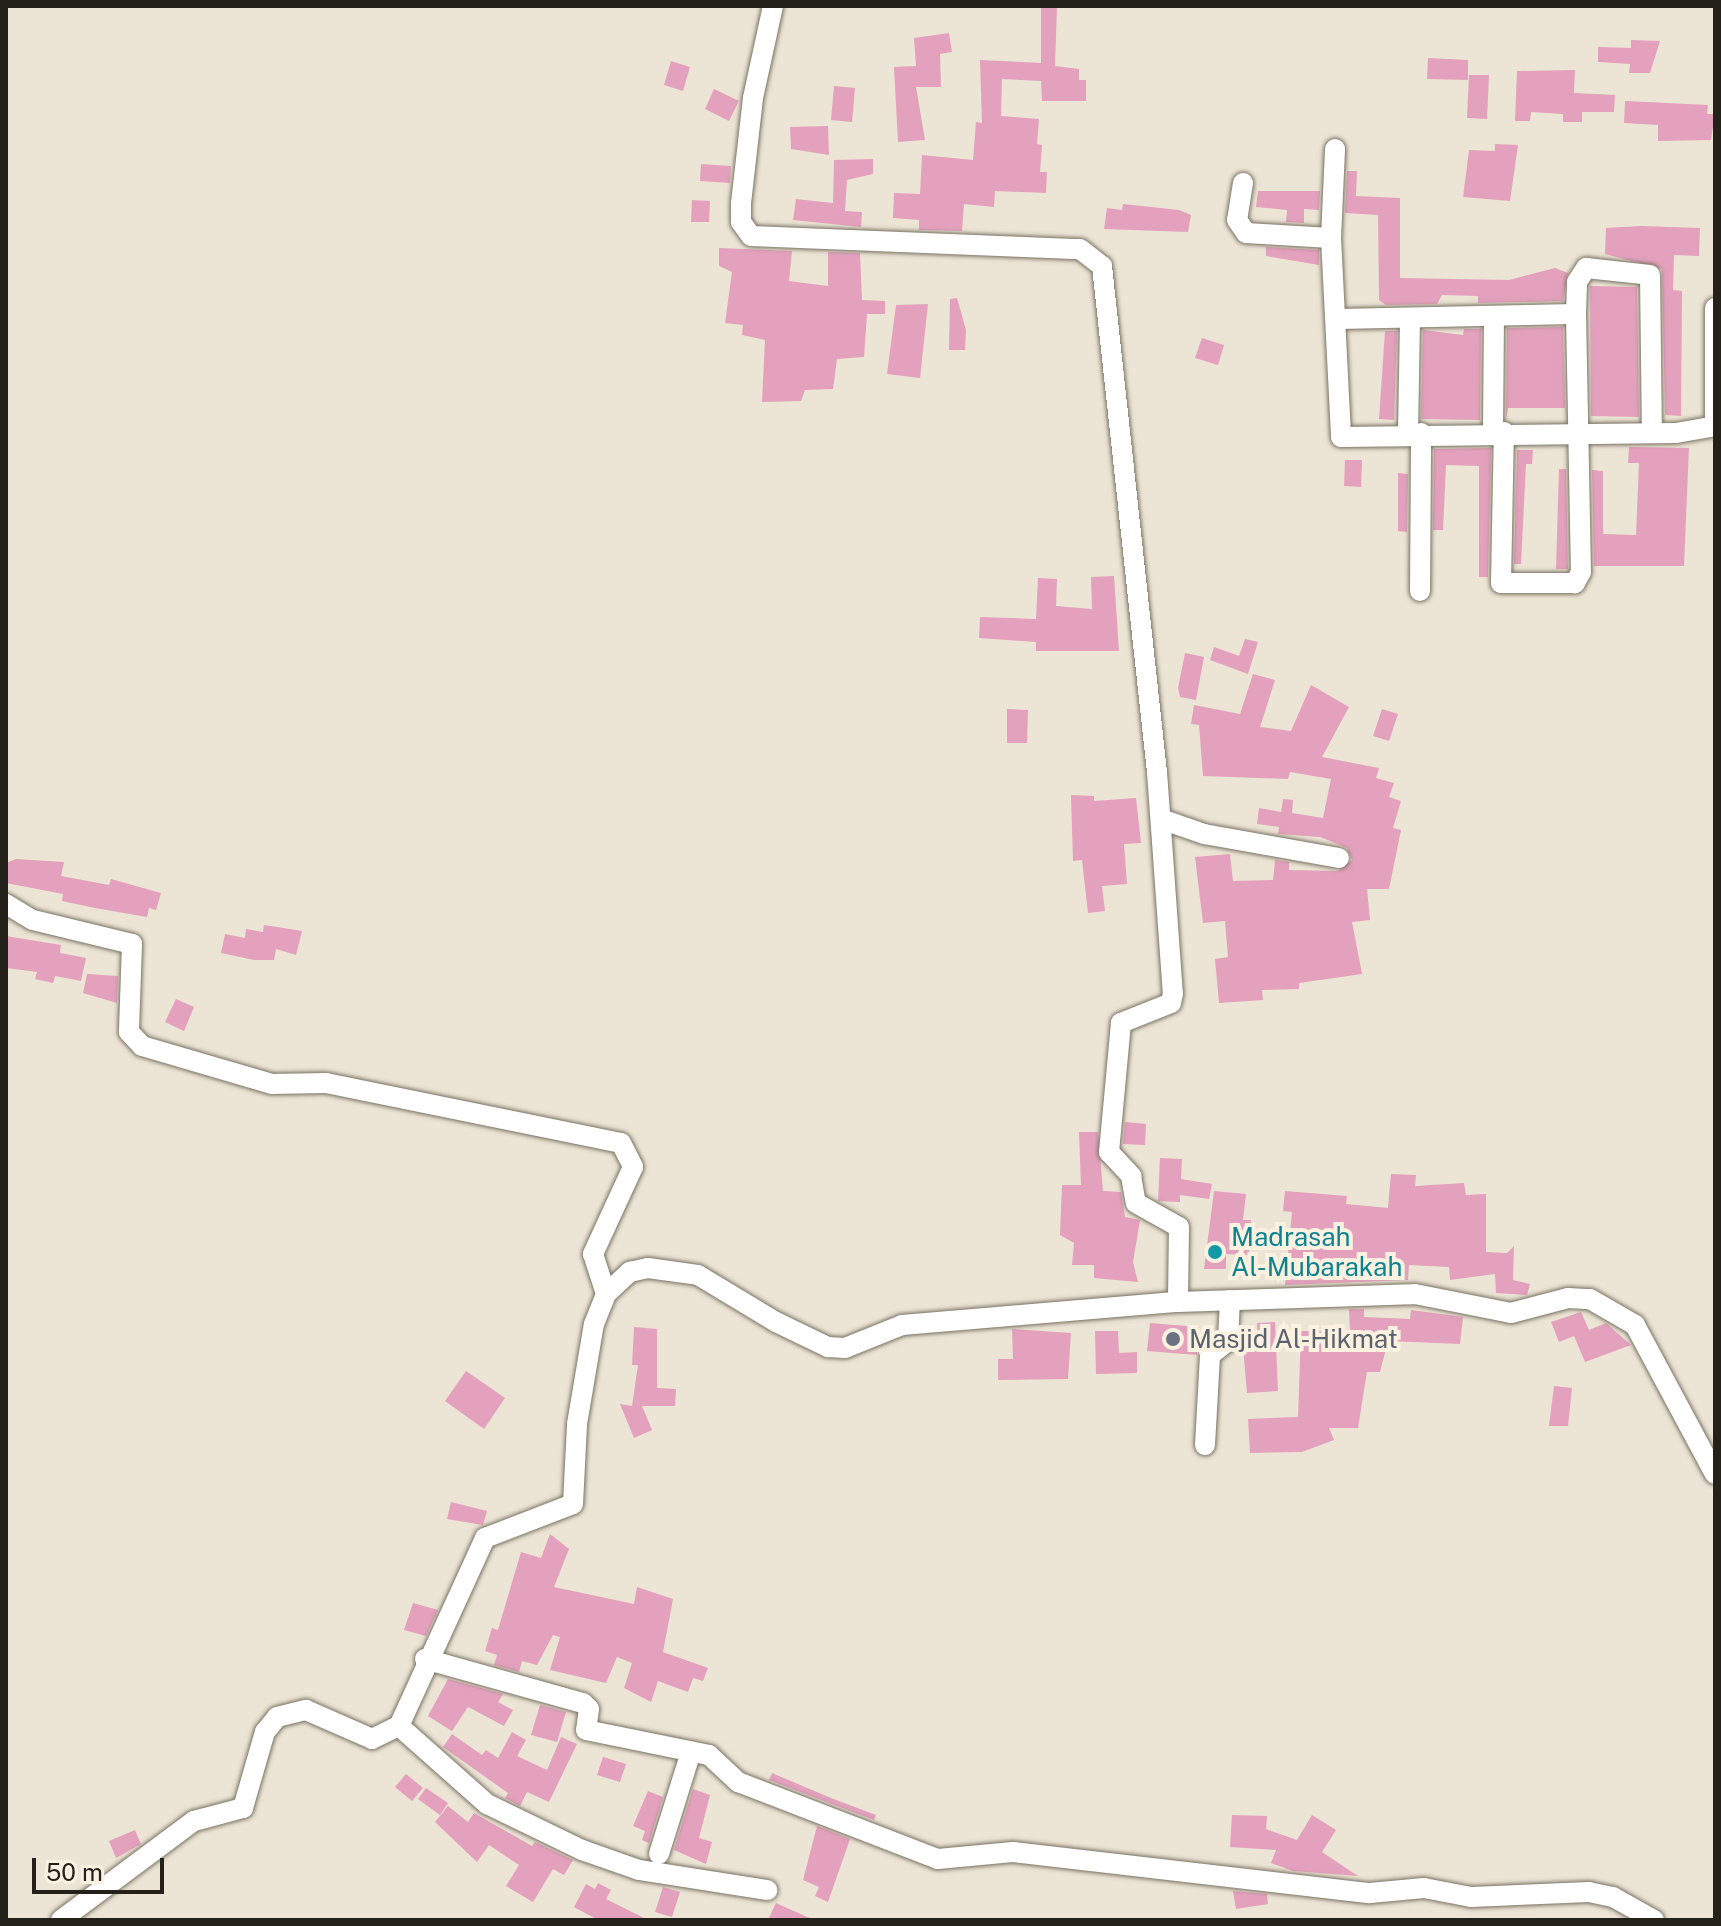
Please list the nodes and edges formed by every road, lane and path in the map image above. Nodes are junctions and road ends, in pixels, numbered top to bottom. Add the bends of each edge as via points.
1 (773, 6) edge
2 (1335, 149) dead end
3 (1243, 183) dead end
4 (1331, 238) junction
5 (1715, 308) edge
6 (1576, 314) junction
7 (1494, 318) junction
8 (1337, 319) junction
9 (1410, 319) junction
10 (1715, 426) edge
11 (1499, 431) junction
12 (1576, 432) junction
13 (1652, 432) junction
14 (1415, 434) junction
15 (1420, 591) dead end
16 (1161, 819) junction
17 (1339, 858) dead end
18 (6, 904) edge
19 (606, 1294) junction
20 (1230, 1300) junction
21 (1178, 1302) junction
22 (1205, 1445) dead end
23 (1715, 1474) edge
24 (425, 1659) junction
25 (399, 1726) junction
26 (691, 1752) junction
27 (659, 1854) dead end
28 (767, 1890) dead end
29 (61, 1920) edge
30 (1654, 1920) edge

1 - 16 street via 753,98 741,204 741,222 751,236 1080,249 1102,266
2 - 4 street
3 - 4 street via 1237,220 1246,233
4 - 8 street
5 - 10 street
6 - 7 street
6 - 12 street
6 - 13 street via 1577,282 1586,268 1650,275
7 - 9 street
7 - 11 street
8 - 9 street
8 - 14 street via 1336,423 1341,437
9 - 14 street
10 - 13 street
11 - 12 street
11 - 12 street via 1504,585 1578,581
11 - 14 street
12 - 13 street
14 - 15 street
16 - 17 street via 1204,834
16 - 21 street via 1173,999 1121,1023 1109,1152 1131,1176 1136,1203 1179,1227
18 - 19 street via 33,920 132,944 129,1032 142,1046 272,1084 326,1083 621,1143 633,1167 593,1254
19 - 21 street via 630,1272 648,1268 698,1275 776,1322 828,1347 845,1348 902,1325
19 - 24 street via 594,1324 577,1424 573,1504 485,1538
20 - 21 street
20 - 22 street via 1228,1341 1210,1355
20 - 23 street via 1415,1294 1511,1313 1568,1298 1590,1299 1635,1325
24 - 25 street
24 - 26 street via 583,1703 589,1709 586,1730
25 - 28 street via 487,1804 582,1850 639,1870
25 - 29 street via 372,1739 306,1710 277,1717 265,1732 243,1808 194,1821
26 - 27 street
26 - 30 street via 712,1757 738,1782 860,1834 945,1860 1013,1852 1370,1893 1424,1888 1471,1897 1589,1892 1613,1897

